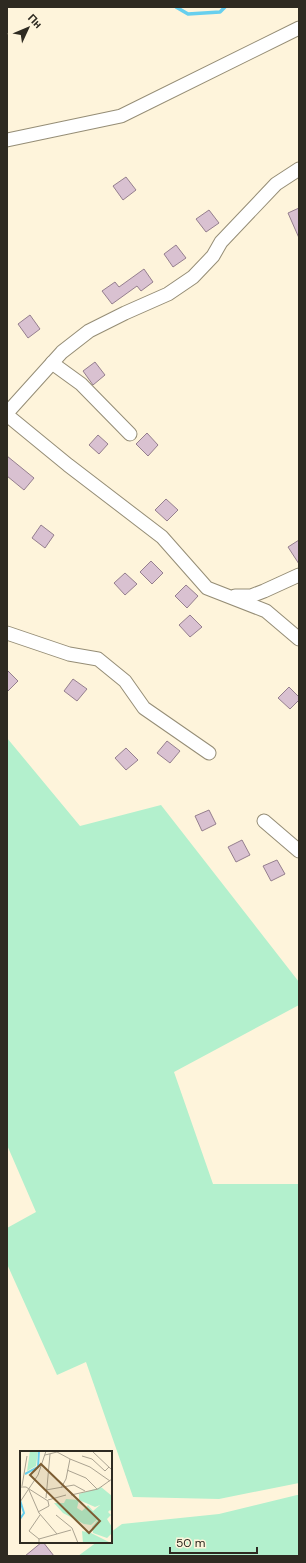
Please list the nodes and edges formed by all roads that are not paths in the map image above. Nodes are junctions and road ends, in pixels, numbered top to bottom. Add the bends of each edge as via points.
1 (299, 28) edge
2 (7, 140) edge
3 (299, 169) edge
4 (52, 363) junction
5 (7, 414) edge
6 (130, 434) dead end
7 (299, 575) edge
8 (232, 596) junction
9 (7, 633) edge
10 (299, 639) edge
11 (209, 753) dead end
12 (264, 821) dead end
13 (299, 851) edge

1 - 2 street via 121,116
3 - 4 street via 271,189 221,242 213,256 194,277 168,294 89,331
4 - 5 street
4 - 6 street via 81,384
5 - 8 street via 68,465 162,537 207,588
7 - 8 street via 251,596
8 - 10 street via 266,611
9 - 11 street via 69,654 98,659 125,681 144,708
12 - 13 street

